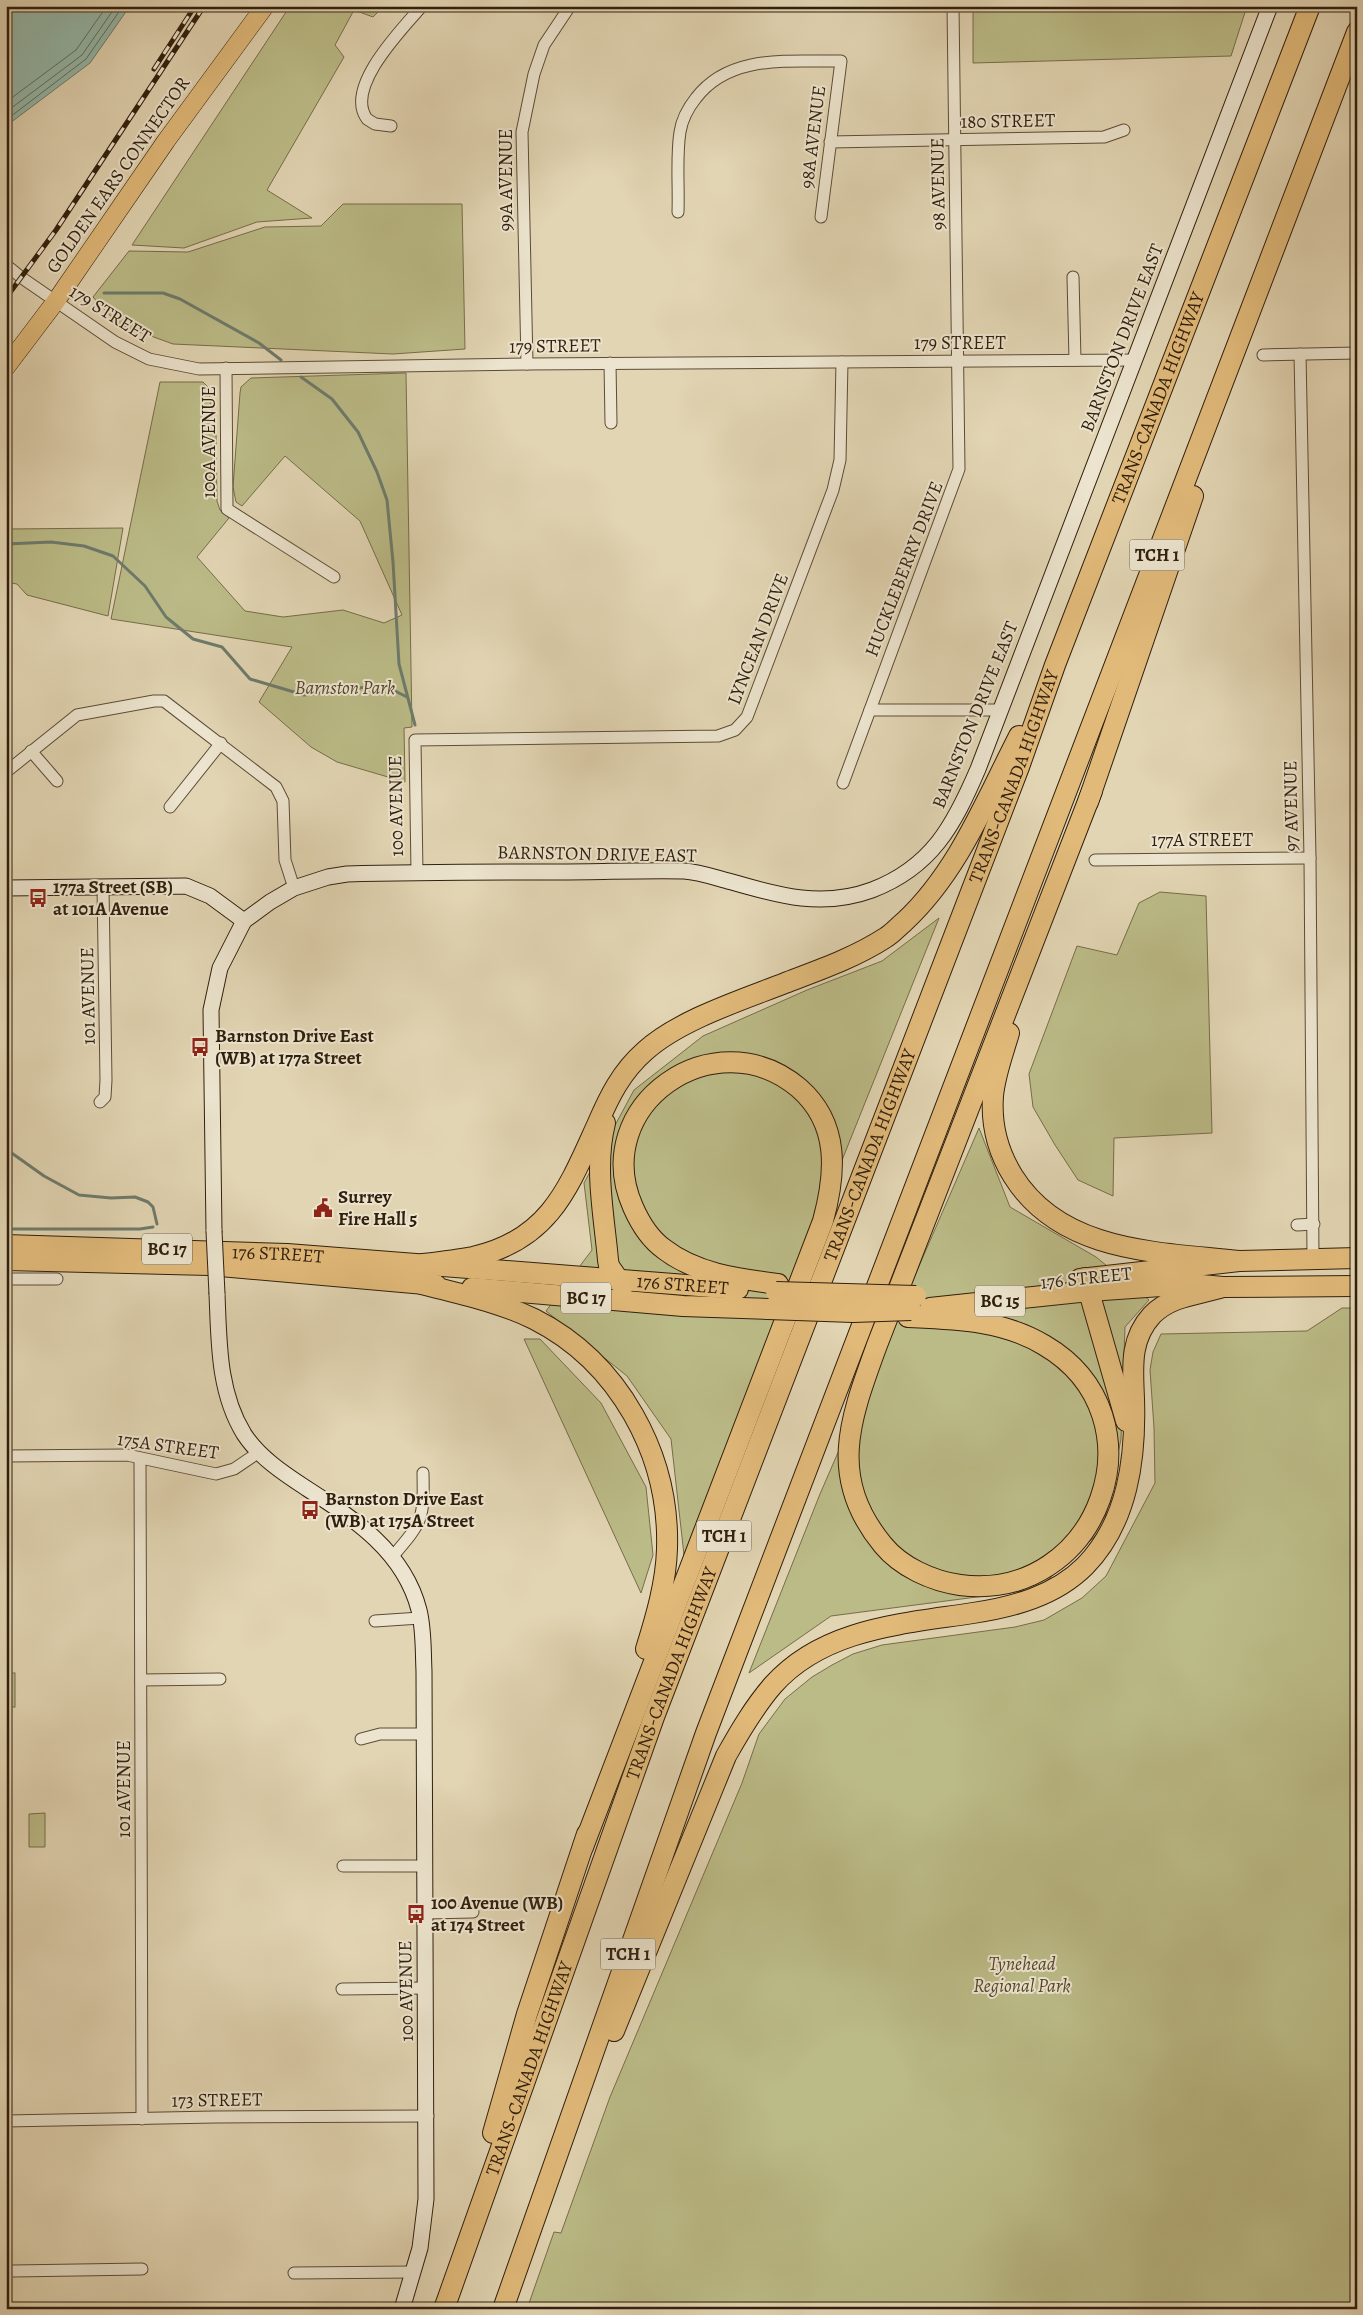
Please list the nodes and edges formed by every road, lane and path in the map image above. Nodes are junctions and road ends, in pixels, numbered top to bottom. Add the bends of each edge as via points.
1 (265, 6) edge
2 (422, 6) edge
3 (570, 6) edge
4 (953, 6) edge
5 (1270, 6) edge
6 (1310, 6) edge
7 (1357, 32) edge
8 (391, 126) dead end
9 (1124, 130) dead end
10 (955, 139) junction
11 (830, 142) junction
12 (678, 212) dead end
13 (820, 218) dead end
14 (6, 265) edge
15 (1073, 276) dead end
16 (1263, 280) junction
17 (56, 301) junction
18 (1357, 353) edge
19 (1263, 354) dead end
20 (1300, 354) junction
21 (1075, 360) junction
22 (1135, 360) junction
23 (957, 361) junction
24 (842, 362) junction
25 (528, 364) junction
26 (610, 364) junction
27 (6, 367) edge
28 (226, 368) junction
29 (611, 423) dead end
30 (334, 577) dead end
31 (1055, 665) junction
32 (870, 710) junction
33 (1001, 710) junction
34 (416, 740) joint
35 (221, 743) junction
36 (31, 751) junction
37 (6, 772) edge
38 (57, 781) dead end
39 (842, 783) dead end
40 (1092, 791) junction
41 (170, 807) dead end
42 (1310, 858) junction
43 (1094, 860) dead end
44 (417, 873) junction
45 (103, 887) junction
46 (6, 888) edge
47 (294, 888) junction
48 (244, 921) junction
49 (614, 1087) junction
50 (100, 1102) dead end
51 (1297, 1224) dead end
52 (1314, 1224) junction
53 (6, 1245) edge
54 (1313, 1258) junction
55 (1357, 1258) edge
56 (6, 1260) edge
57 (1239, 1261) junction
58 (423, 1264) junction
59 (616, 1278) junction
60 (6, 1279) edge
61 (57, 1279) dead end
62 (422, 1284) junction
63 (1087, 1284) junction
64 (1357, 1286) edge
65 (1223, 1287) junction
66 (768, 1298) junction
67 (911, 1308) junction
68 (259, 1452) junction
69 (1132, 1455) junction
70 (6, 1456) edge
71 (140, 1458) junction
72 (423, 1473) dead end
73 (393, 1556) junction
74 (408, 1582) joint
75 (420, 1618) junction
76 (375, 1621) dead end
77 (220, 1679) dead end
78 (141, 1680) junction
79 (425, 1734) junction
80 (361, 1739) dead end
81 (583, 1847) junction
82 (343, 1866) dead end
83 (426, 1866) junction
84 (473, 1912) dead end
85 (426, 1913) junction
86 (426, 1988) junction
87 (342, 1989) dead end
88 (428, 2116) junction
89 (142, 2119) junction
90 (6, 2121) edge
91 (549, 2174) junction
92 (142, 2268) dead end
93 (13, 2271) dead end
94 (414, 2272) junction
95 (294, 2273) dead end
96 (402, 2309) edge
97 (443, 2309) edge
98 (503, 2309) edge

1 - 17 main road, GOLDEN EARS CONNECTOR via 166,141
2 - 8 street via 402,28 366,78 362,89 361,104 367,119 375,124
3 - 25 street, 99A AVENUE via 544,46 534,74 522,132
4 - 10 street, 98 AVENUE
5 - 22 street, BARNSTON DRIVE EAST
6 - 31 highway, TRANS-CANADA HIGHWAY / TCH 1
7 - 16 highway, TCH 1
9 - 10 street, 180 STREET via 1104,138
10 - 11 street, 180 STREET
10 - 23 street, 98 AVENUE
11 - 12 street, 98A AVENUE via 841,61 749,65 725,73 703,89 686,112 680,131
11 - 13 street, 98A AVENUE
14 - 17 street, 179 STREET
15 - 21 street
16 - 40 highway via 1172,563
16 - 91 highway, TCH 1 via 706,1733
17 - 27 main road, GOLDEN EARS CONNECTOR
17 - 28 street, 179 STREET via 115,342 149,359 199,369
18 - 20 street
19 - 20 street
20 - 42 street, 97 AVENUE
21 - 22 street, 179 STREET
21 - 23 street, 179 STREET
22 - 33 street, BARNSTON DRIVE EAST
23 - 24 street, 179 STREET
23 - 32 street, HUCKLEBERRY DRIVE via 958,476
24 - 26 street, 179 STREET
24 - 34 street, LYNCEAN DRIVE via 840,460 834,490 747,717 735,730 718,736
25 - 26 street, 179 STREET
25 - 28 street, 179 STREET
26 - 29 street
28 - 30 street, 100A AVENUE via 227,509
31 - 49 highway via 950,868 909,918 887,938 841,962 699,1018 661,1038 640,1055
31 - 97 highway, TRANS-CANADA HIGHWAY / TCH 1 via 654,1718
32 - 33 street
32 - 39 street, HUCKLEBERRY DRIVE
33 - 44 street, BARNSTON DRIVE EAST via 967,796 945,835 918,864 872,890 809,900 686,871
34 - 44 street, 100 AVENUE
35 - 36 street via 168,704 154,700 77,715
35 - 41 street
35 - 47 street via 276,786 283,801 285,860
36 - 37 street
36 - 38 street
40 - 57 highway via 1013,1018 997,1074 993,1120 998,1145 1007,1166 1035,1205 1068,1228 1126,1246
40 - 67 highway via 862,1385 848,1444 851,1482 861,1512 878,1538 899,1560 930,1578 950,1584 975,1587 1022,1579 1066,1553 1086,1530 1098,1509 1110,1456 1098,1402 1073,1367 1051,1349 1026,1336 980,1322
42 - 43 street, 177A STREET
42 - 52 street, 97 AVENUE
44 - 47 street, BARNSTON DRIVE EAST via 348,874
45 - 46 street
45 - 48 street via 186,886 210,896
45 - 50 street, 101 AVENUE via 106,1080 105,1097
47 - 48 street, BARNSTON DRIVE EAST
48 - 68 street, BARNSTON DRIVE EAST, bridge via 220,968 212,1010 214,1231 219,1354 224,1385 233,1413
49 - 58 highway via 577,1170 558,1204 538,1226 495,1251
49 - 59 highway via 603,1130 601,1177 609,1266
51 - 52 street
52 - 54 street, 97 AVENUE
53 - 58 highway, 176 STREET / BC 17 via 233,1251
54 - 55 highway, 176 STREET / BC 15
54 - 57 highway, 176 STREET / BC 15
56 - 62 highway, 176 STREET / BC 17 via 209,1265
57 - 63 highway, 176 STREET / BC 15
58 - 59 highway, 176 STREET / BC 17
59 - 66 highway, 176 STREET / BC 17
59 - 66 highway via 628,1289 683,1296
60 - 61 street
62 - 66 highway, 176 STREET / BC 17 via 607,1300
62 - 81 highway via 517,1311 574,1345 616,1387 632,1412 649,1445 660,1481 667,1521 667,1550 660,1597
63 - 65 highway, 176 STREET / BC 15
63 - 67 highway, 176 STREET / BC 15
63 - 69 highway via 1125,1415
64 - 65 highway, 176 STREET / BC 15
65 - 69 highway via 1172,1301 1153,1315 1138,1337 1132,1360
66 - 67 highway, 176 STREET, bridge via 853,1312
66 - 67 highway, 176 STREET / BC 15, bridge via 823,1293
66 - 81 highway via 678,1258 652,1239 630,1202 624,1154 632,1125 648,1100 666,1083 691,1069 719,1062 747,1063 775,1072 797,1087 815,1106 826,1129 832,1158 831,1190 823,1221
68 - 71 street, 175A STREET via 234,1469 216,1474
68 - 73 street, BARNSTON DRIVE EAST via 291,1478 345,1513
69 - 91 highway via 1122,1508 1112,1530 1085,1566 1055,1588 1004,1608 879,1627 852,1635 826,1645 806,1658 769,1690 726,1756 612,2035
70 - 71 street, 175A STREET via 127,1455
71 - 78 street, 101 AVENUE
72 - 73 street via 424,1508 420,1521
73 - 74 street, BARNSTON DRIVE EAST
74 - 75 street, 100 AVENUE
75 - 76 street
75 - 79 street, 100 AVENUE
77 - 78 street
78 - 89 street, 101 AVENUE
79 - 80 street via 380,1734
79 - 83 street, 100 AVENUE
81 - 97 highway via 527,2014
82 - 83 street
83 - 85 street, 100 AVENUE
84 - 85 street
85 - 86 street, 100 AVENUE
86 - 87 street
86 - 88 street, 100 AVENUE
88 - 89 street, 173 STREET
88 - 94 street, 100 AVENUE via 426,2209
89 - 90 street, 173 STREET
91 - 98 highway, TCH 1
92 - 93 street
94 - 95 street
94 - 96 street, 100 AVENUE

